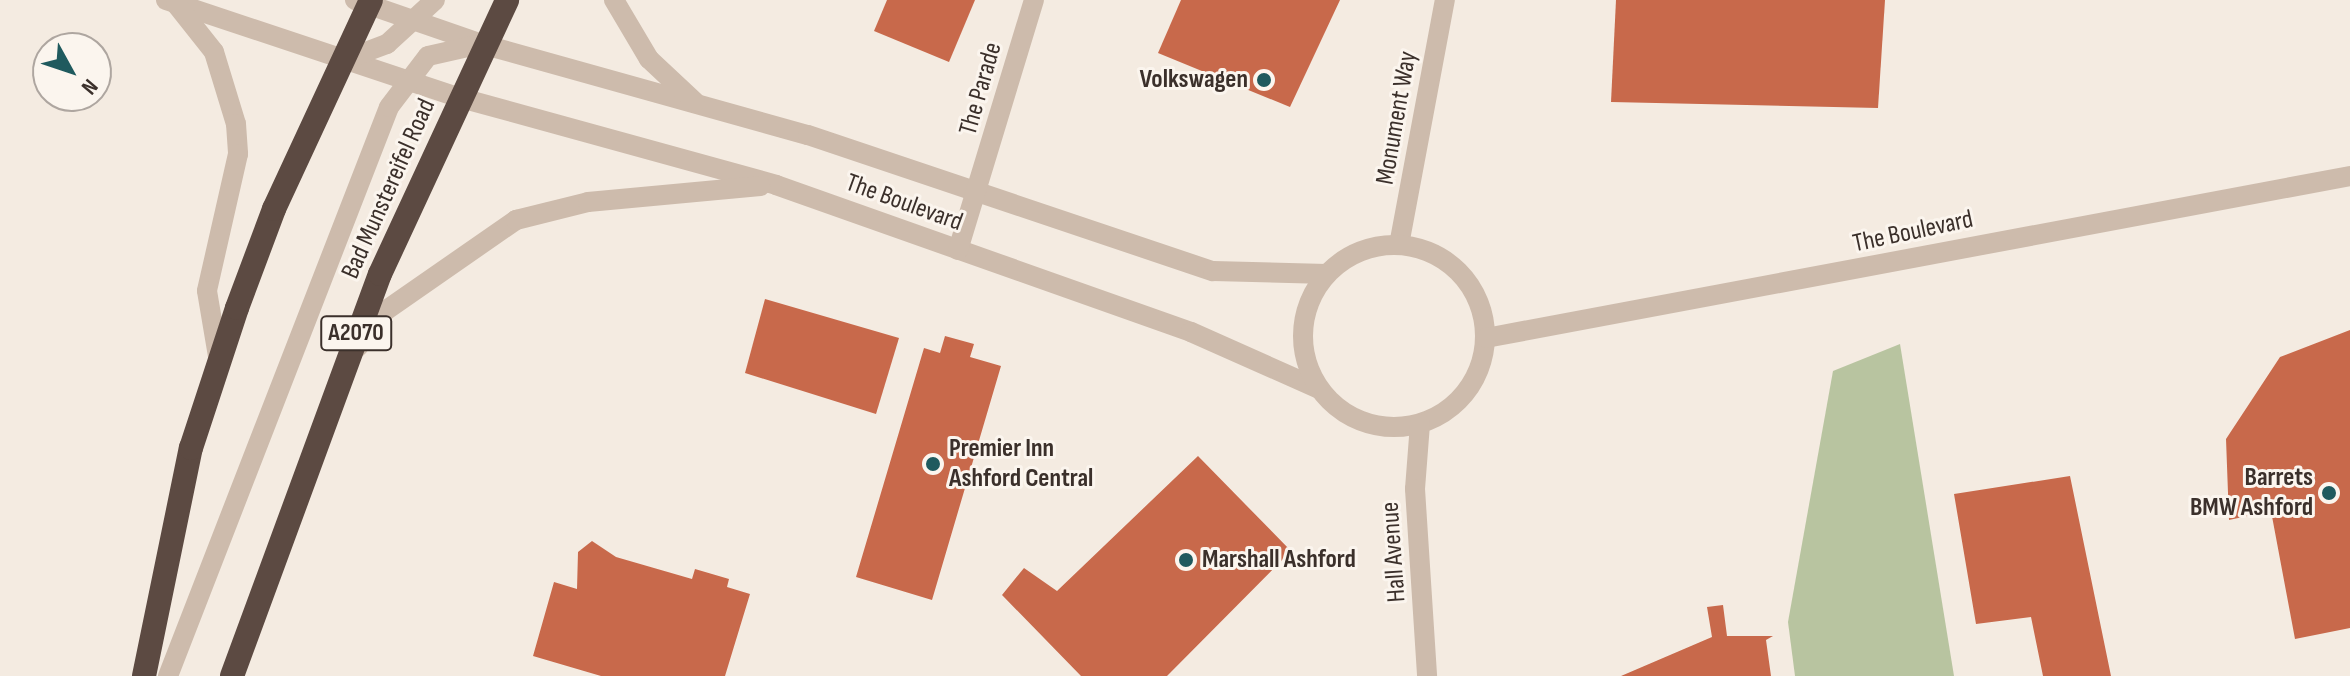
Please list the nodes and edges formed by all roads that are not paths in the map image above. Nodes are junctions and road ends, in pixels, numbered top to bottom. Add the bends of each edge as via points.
1 (435, 0) edge
2 (507, 0) edge
3 (614, 0) edge
4 (1034, 0) edge
5 (1445, 0) edge
6 (365, 1) edge
7 (171, 2) edge
8 (417, 21) junction
9 (485, 45) junction
10 (340, 60) junction
11 (408, 81) junction
12 (461, 98) junction
13 (698, 104) junction
14 (2350, 176) edge
15 (776, 185) junction
16 (976, 193) junction
17 (1399, 245) junction
18 (958, 250) junction
19 (1327, 274) junction
20 (1486, 338) junction
21 (219, 362) junction
22 (343, 366) junction
23 (1319, 389) junction
24 (1420, 424) junction
25 (144, 676) edge
26 (168, 676) edge
27 (232, 676) edge
28 (1427, 676) edge

1 - 8 street
2 - 9 highway, Bad Munstereifel Road / A2070
3 - 13 street via 649,59
4 - 16 street, The Parade
5 - 17 street, Monument Way
6 - 8 street, The Boulevard
6 - 10 highway
7 - 10 street, The Boulevard
7 - 21 street via 214,52 236,124 238,154 207,291
8 - 9 street, The Boulevard
8 - 10 street via 387,44
9 - 11 street via 428,56
9 - 12 highway, Bad Munstereifel Road / A2070
9 - 13 street, The Boulevard
10 - 11 street, The Boulevard
10 - 21 highway via 274,209
11 - 12 street, The Boulevard
11 - 26 street via 342,215
12 - 15 street, The Boulevard
12 - 22 highway, Bad Munstereifel Road / A2070
13 - 16 street, The Boulevard
14 - 20 street, The Boulevard
15 - 18 street, The Boulevard
15 - 22 street via 603,200 516,220 385,311
16 - 18 street, The Parade
16 - 19 street, The Boulevard via 1213,271
17 - 19 street via 1352,255
17 - 20 street via 1430,252 1464,277 1480,304
18 - 23 street, The Boulevard via 1191,332
19 - 23 street via 1303,332
20 - 24 street via 1464,396
21 - 25 highway via 163,564
22 - 27 highway, Bad Munstereifel Road / A2070
23 - 24 street via 1346,415 1376,426
24 - 28 street, Hall Avenue via 1415,489

